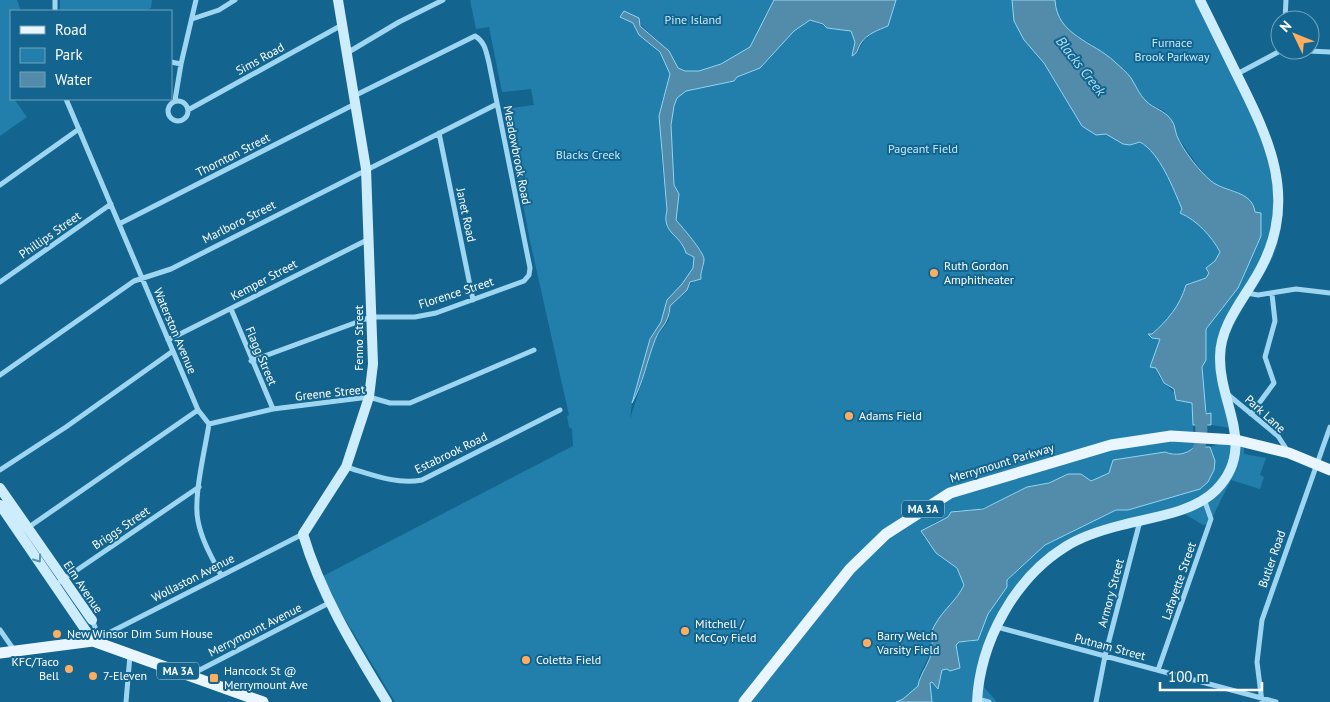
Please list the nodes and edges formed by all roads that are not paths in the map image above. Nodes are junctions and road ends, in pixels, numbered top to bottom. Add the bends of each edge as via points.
1 (196, 0) edge
2 (235, 0) edge
3 (338, 0) edge
4 (444, 0) edge
5 (1200, 0) edge
6 (192, 19) junction
7 (342, 25) junction
8 (475, 36) joint
9 (347, 53) junction
10 (1270, 56) edge
11 (172, 62) edge
12 (181, 64) junction
13 (1237, 74) junction
14 (66, 100) edge
15 (175, 100) junction
16 (355, 100) junction
17 (497, 104) junction
18 (188, 110) junction
19 (79, 129) junction
20 (439, 133) junction
21 (366, 169) junction
22 (0, 185) edge
23 (111, 204) junction
24 (119, 224) junction
25 (369, 239) junction
26 (142, 278) junction
27 (524, 281) joint
28 (0, 282) edge
29 (1247, 293) junction
30 (1330, 293) edge
31 (1272, 294) junction
32 (473, 300) junction
33 (231, 309) junction
34 (371, 317) junction
35 (168, 340) junction
36 (534, 350) dead end
37 (173, 351) junction
38 (251, 361) junction
39 (0, 374) edge
40 (1226, 393) junction
41 (369, 397) junction
42 (198, 410) junction
43 (273, 410) junction
44 (560, 410) dead end
45 (1251, 414) junction
46 (209, 424) junction
47 (1330, 427) edge
48 (1230, 439) junction
49 (1288, 453) junction
50 (1316, 465) junction
51 (346, 467) junction
52 (0, 470) edge
53 (1330, 470) edge
54 (199, 487) junction
55 (0, 488) edge
56 (1204, 499) junction
57 (0, 505) edge
58 (1141, 520) junction
59 (24, 531) junction
60 (303, 534) junction
61 (221, 575) junction
62 (59, 582) junction
63 (329, 603) junction
64 (92, 620) joint
65 (996, 627) junction
66 (0, 630) edge
67 (93, 641) junction
68 (15, 651) junction
69 (0, 653) edge
70 (130, 654) junction
71 (1105, 656) junction
72 (1158, 670) junction
73 (190, 676) junction
74 (977, 700) edge
75 (1261, 700) edge
76 (126, 702) edge
77 (263, 702) edge
78 (387, 702) edge
79 (744, 702) edge
80 (989, 702) edge
81 (1096, 702) edge
82 (1276, 702) edge

1 - 6 street, Sims Road
2 - 6 street via 219,10
3 - 7 street, Fenno Street
4 - 9 street
5 - 13 street
6 - 12 street, Sims Road
7 - 9 street, Fenno Street
7 - 18 street, Sims Road
8 - 16 street, Thornton Street
8 - 17 street, Meadowbrook Road via 485,45
9 - 16 street, Fenno Street
10 - 13 street
11 - 12 street
12 - 15 street, Sims Road
13 - 29 street via 1268,141 1278,181 1275,230 1264,262
14 - 19 street, Waterston Avenue
15 - 18 street via 185,103
15 - 18 street, Sims Road via 167,108 168,116 173,120 182,120
16 - 21 street, Fenno Street
16 - 24 street, Thornton Street
17 - 20 street, Marlboro Street
17 - 27 street, Meadowbrook Road via 530,268
19 - 22 street
19 - 23 street, Waterston Avenue
20 - 21 street, Marlboro Street
20 - 32 street, Janet Road
21 - 25 street, Fenno Street
21 - 26 street, Marlboro Street via 171,269
23 - 24 street, Waterston Avenue
23 - 28 street, Phillips Street
24 - 26 street, Waterston Avenue
25 - 33 street, Kemper Street
25 - 34 street, Fenno Street
26 - 35 street, Waterston Avenue
26 - 39 street, Marlboro Street via 134,280
27 - 32 street, Florence Street
29 - 31 street via 1258,296
29 - 40 street via 1231,318 1221,344 1220,367
30 - 31 street via 1296,289
31 - 45 street via 1275,321 1265,357 1274,383
32 - 34 street, Florence Street via 416,317
33 - 35 street, Kemper Street
33 - 38 street, Flagg Street
34 - 38 street, Florence Street
34 - 41 street, Fenno Street via 373,364
35 - 37 street, Waterston Avenue
36 - 41 street, Greene Street via 410,403 390,403
37 - 42 street, Waterston Avenue
37 - 52 street
38 - 43 street, Flagg Street
40 - 45 street, Park Lane
40 - 48 street via 1235,427
41 - 43 street, Greene Street
41 - 51 street, Fenno Street
42 - 46 street, Waterston Avenue
42 - 59 street
43 - 46 street, Greene Street
44 - 51 street, Estabrook Road via 422,480 396,480
45 - 49 street, Park Lane via 1278,436
46 - 54 street
47 - 50 street, Butler Road
48 - 49 main road, MA 3A
48 - 56 street via 1236,451 1228,473 1217,489
48 - 79 main road, Merrymount Parkway / MA 3A via 1191,435 1144,438 972,485 940,498 886,534 850,569
49 - 50 main road, MA 3A
50 - 53 main road, MA 3A
50 - 75 street, Butler Road via 1262,620 1257,662
51 - 60 street, Fenno Street
54 - 61 street via 197,519 203,541
54 - 62 street, Briggs Street
55 - 59 street, Elm Avenue
56 - 58 street
56 - 72 street, Lafayette Street via 1211,519
57 - 59 street, Elm Avenue
58 - 65 street via 1087,536 1047,560 1020,589
58 - 71 street, Armory Street
59 - 62 street, Elm Avenue
60 - 61 street, Wollaston Avenue
60 - 63 street via 313,568
61 - 67 street, Wollaston Avenue
62 - 64 street, Elm Avenue
62 - 67 street, Elm Avenue
63 - 73 street, Merrymount Avenue
63 - 78 street
64 - 67 street, Elm Avenue via 95,627
65 - 71 street, Putnam Street
65 - 74 street via 981,672
66 - 68 street
67 - 68 main road, MA 3A
67 - 70 main road, MA 3A
68 - 69 main road, MA 3A
70 - 73 main road, MA 3A
70 - 76 street
71 - 72 street, Putnam Street
71 - 81 street, Armory Street
72 - 75 street, Putnam Street
73 - 77 main road, MA 3A
74 - 80 street
75 - 82 street, Putnam Street

